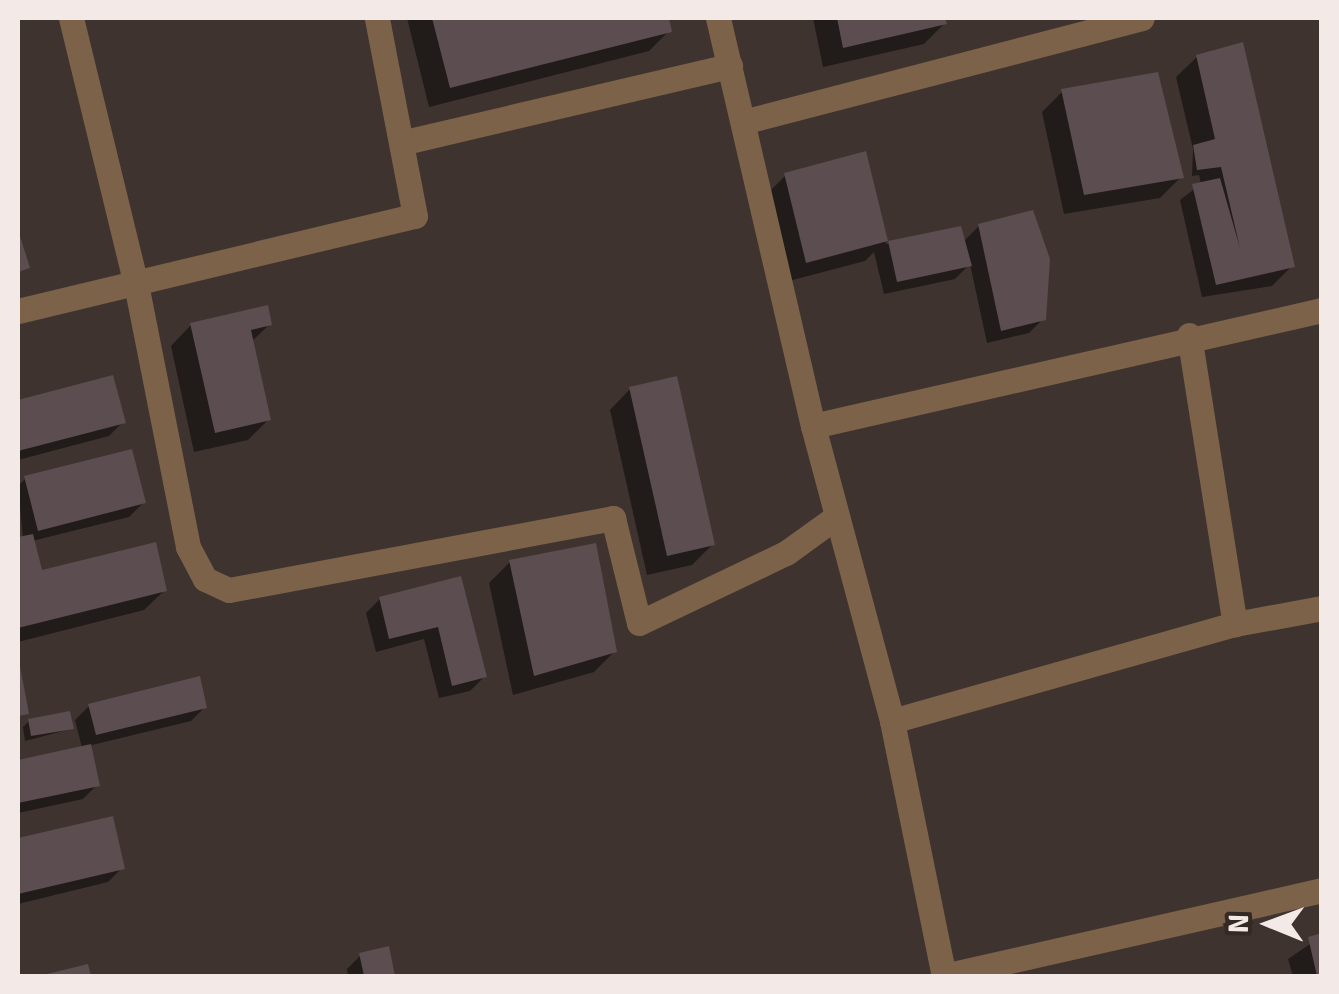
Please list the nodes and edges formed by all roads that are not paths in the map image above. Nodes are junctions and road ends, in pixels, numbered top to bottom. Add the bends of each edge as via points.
1 (71, 18) edge
2 (377, 18) edge
3 (718, 18) edge
4 (1142, 18) edge
5 (730, 66) junction
6 (743, 122) junction
7 (405, 142) junction
8 (136, 284) junction
9 (1322, 310) edge
10 (18, 311) edge
11 (1189, 335) junction
12 (813, 426) junction
13 (836, 517) junction
14 (1322, 608) edge
15 (1235, 624) junction
16 (892, 721) junction
17 (1322, 890) edge
18 (944, 976) edge

1 - 8 street
2 - 7 street
3 - 5 street
4 - 6 street
5 - 6 street
5 - 7 street
6 - 12 street
7 - 8 street via 415,216
8 - 10 street
8 - 13 street via 188,547 204,579 229,590 614,518 639,624 786,553
9 - 11 street
11 - 12 street
11 - 15 street
12 - 13 street
13 - 16 street
14 - 15 street
15 - 16 street
16 - 18 street
17 - 18 street

